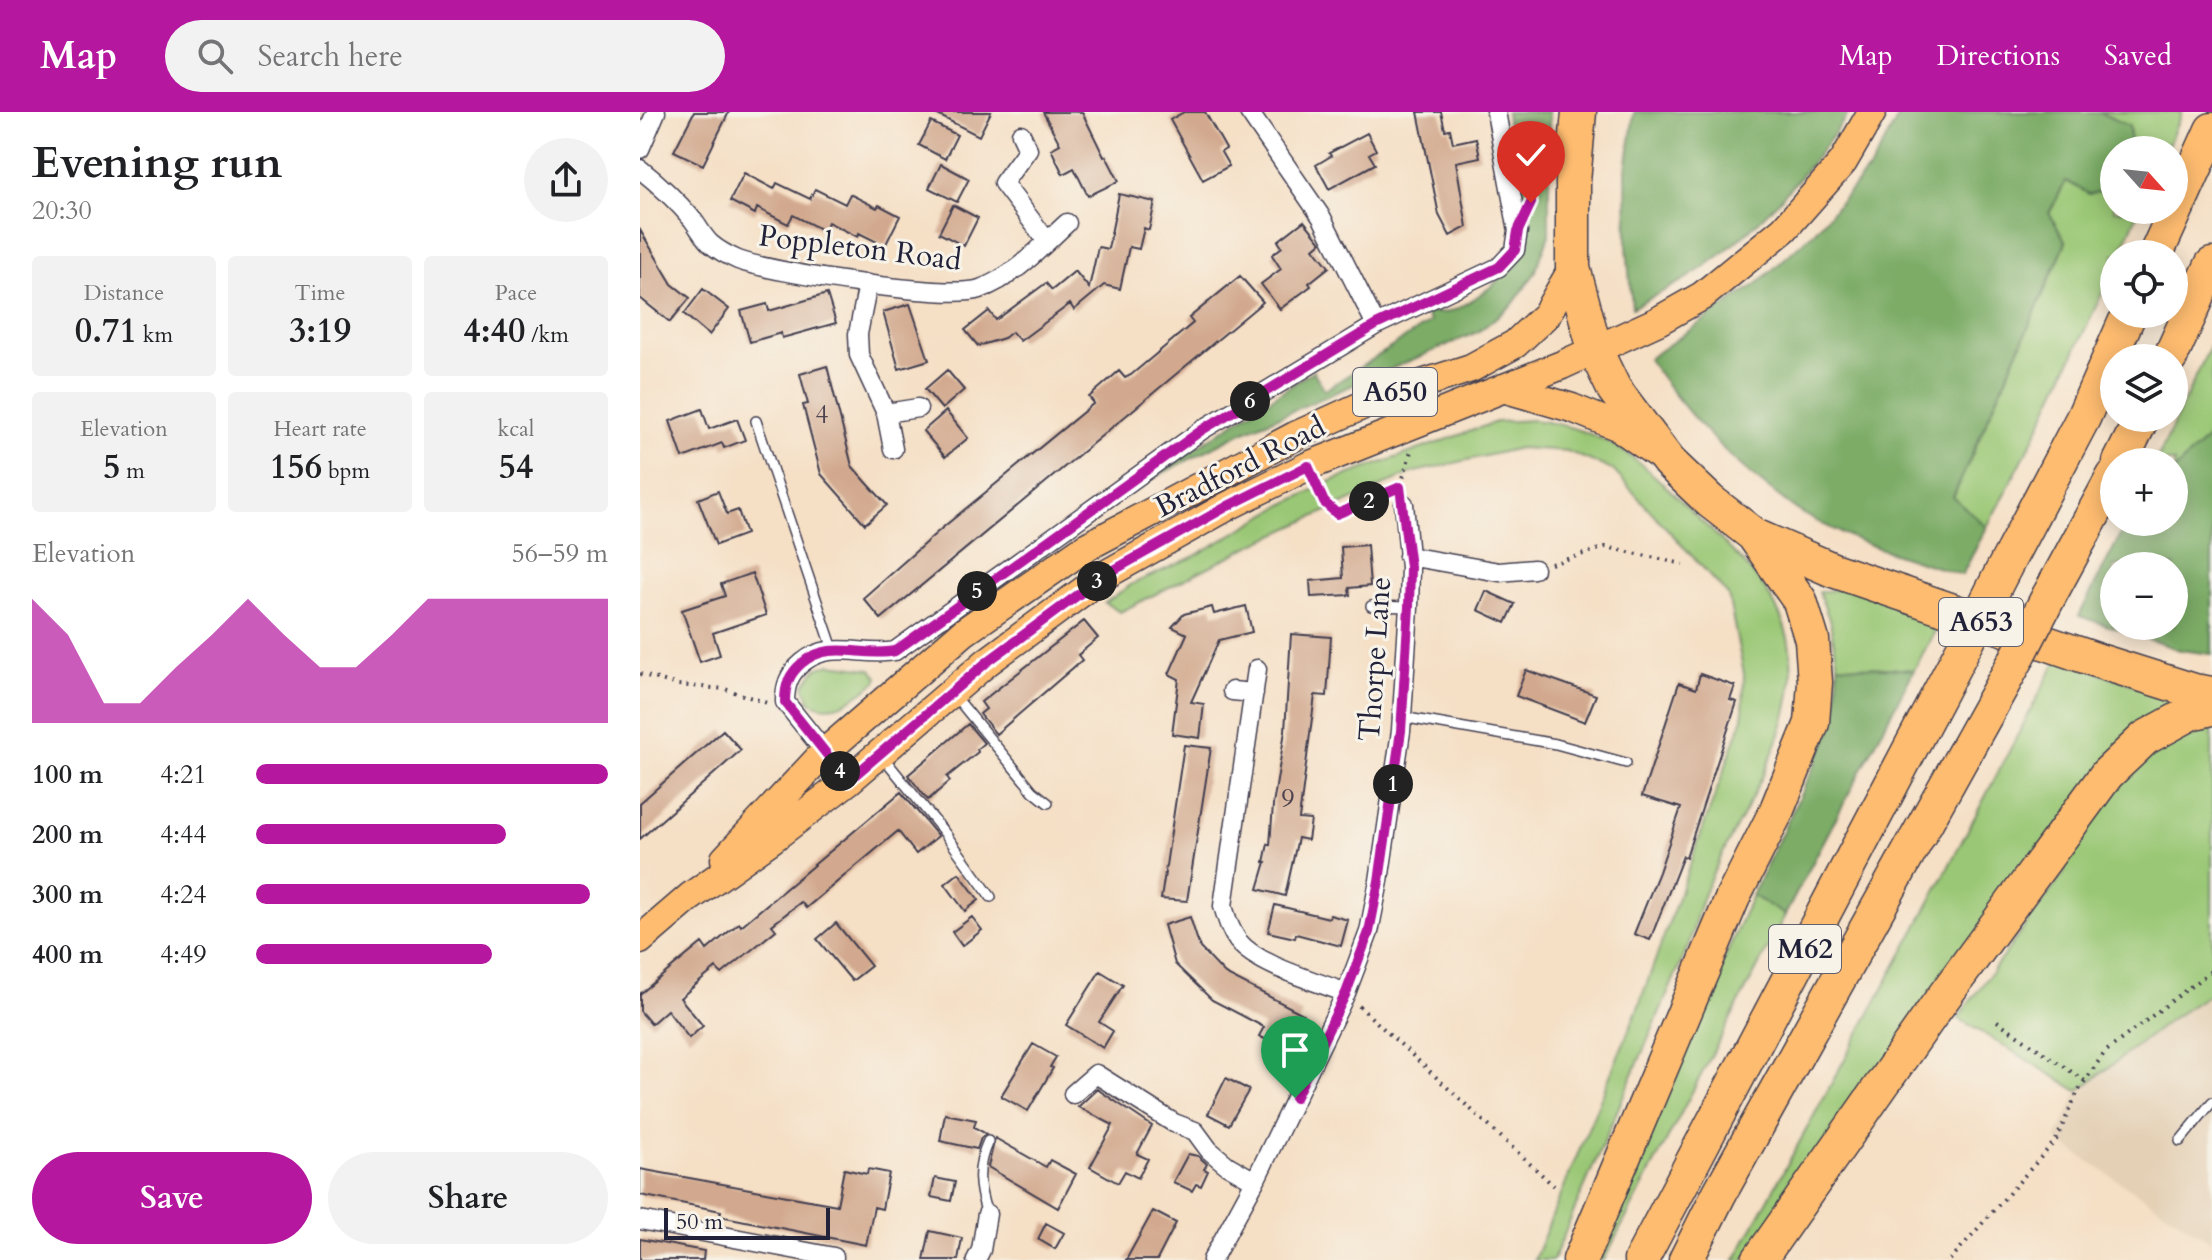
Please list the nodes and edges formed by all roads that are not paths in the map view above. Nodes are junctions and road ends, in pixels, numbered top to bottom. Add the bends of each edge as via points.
1 (656, 112) edge
2 (1249, 112) edge
3 (1496, 112) edge
4 (1579, 112) edge
5 (1872, 112) edge
6 (2212, 130) edge
7 (1021, 134) dead end
8 (640, 149) edge
9 (640, 169) edge
10 (1067, 223) dead end
11 (2162, 240) edge
12 (1047, 241) junction
13 (2212, 265) edge
14 (1573, 268) junction
15 (868, 284) junction
16 (1376, 325) junction
17 (2123, 328) edge
18 (2176, 344) edge
19 (1595, 350) junction
20 (1503, 388) junction
21 (918, 408) dead end
22 (886, 413) junction
23 (756, 421) dead end
24 (893, 449) dead end
25 (1669, 462) junction
26 (1402, 496) road end
27 (2100, 502) edge
28 (1755, 536) junction
29 (1408, 556) junction
30 (1534, 569) road end
31 (1371, 606) dead end
32 (1409, 607) junction
33 (833, 649) junction
34 (1257, 669) dead end
35 (1232, 691) dead end
36 (952, 692) junction
37 (1254, 693) junction
38 (2212, 694) edge
39 (2212, 708) edge
40 (1401, 717) junction
41 (824, 753) junction
42 (880, 753) junction
43 (1626, 763) dead end
44 (848, 781) junction
45 (1048, 803) dead end
46 (690, 897) junction
47 (991, 897) dead end
48 (640, 940) edge
49 (1346, 993) junction
50 (1073, 1094) dead end
51 (2212, 1102) edge
52 (988, 1141) dead end
53 (2180, 1141) dead end
54 (1255, 1181) junction
55 (987, 1214) joint
56 (640, 1220) edge
57 (834, 1258) edge
58 (976, 1260) edge
59 (1212, 1260) edge
60 (1580, 1260) edge
61 (1641, 1260) edge
62 (1686, 1260) edge
63 (1759, 1260) edge

1 - 8 street
2 - 16 street via 1322,218
3 - 16 street, Bradford Road via 1518,231 1515,250 1499,267
4 - 14 highway, A653
5 - 19 main road, Bradford Road / A650 via 1843,162 1784,229 1702,296
6 - 11 highway
7 - 12 street via 1028,149 1003,183
9 - 15 street, Poppleton Road via 710,243 736,259
10 - 12 street, Poppleton Road
12 - 15 street, Poppleton Road via 1000,280 977,290
13 - 18 highway
14 - 19 highway, A653
14 - 41 main road, Bradford Road / A650 via 1546,315 1515,344 1471,368 1379,398 1295,436 1086,547 964,632
15 - 22 street via 859,355
16 - 33 street, Bradford Road via 1202,430 895,651
17 - 61 highway, M62, bridge via 2083,418
19 - 20 main road, Bradford Road / A650
19 - 25 highway, A653 via 1614,389
20 - 25 main road via 1619,427
20 - 36 main road, Bradford Road / A650 via 1308,466 1228,506 1105,575
21 - 22 street
22 - 24 street
23 - 33 lane
25 - 28 highway, A653
26 - 29 street, Thorpe Lane
27 - 62 highway, M62, bridge
28 - 38 highway, A653 via 1871,584
28 - 60 highway, M62 via 1800,601 1812,640 1812,723
29 - 30 street via 1499,572
29 - 32 street, Thorpe Lane
31 - 32 lane
32 - 40 street, Thorpe Lane
33 - 41 street via 810,656 785,687 785,702
34 - 37 street
35 - 37 street
36 - 42 main road, Bradford Road / A650
36 - 45 lane
37 - 49 street via 1225,884 1223,906 1229,926 1255,955
39 - 63 highway via 2191,713 2145,738 2107,774
40 - 43 lane via 1556,744
40 - 49 street, Thorpe Lane via 1369,932
41 - 44 street
41 - 46 main road, Bradford Road / A650
42 - 44 main road, Bradford Road / A650
42 - 47 lane
44 - 46 main road, Bradford Road / A650
46 - 48 main road, Bradford Road / A650
49 - 54 street, Thorpe Lane
50 - 54 street via 1096,1074 1195,1131 1209,1150
51 - 53 lane
52 - 55 lane via 978,1180
54 - 59 street, Thorpe Lane
55 - 58 street
56 - 57 street

